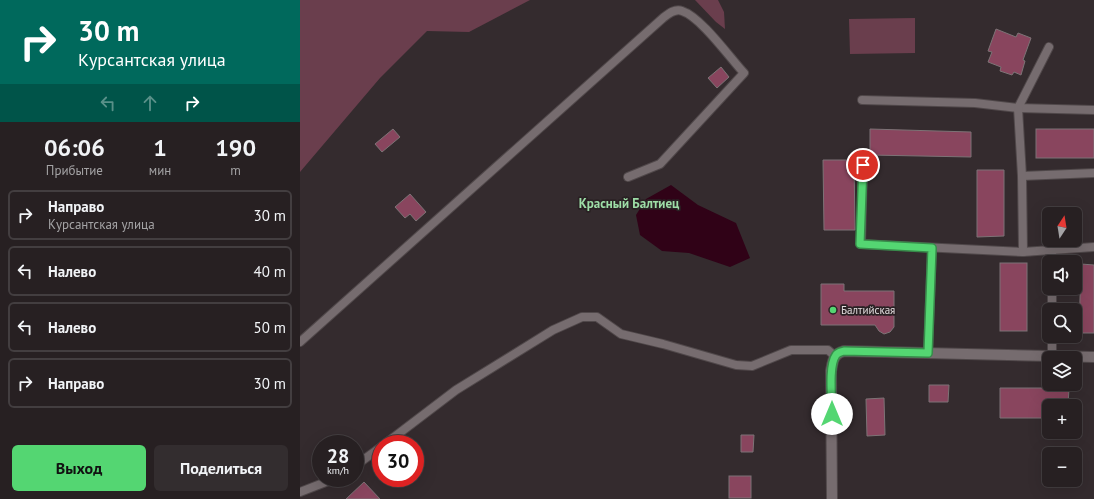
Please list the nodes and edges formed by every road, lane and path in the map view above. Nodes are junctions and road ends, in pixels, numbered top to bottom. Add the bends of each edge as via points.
1 (1049, 47) dead end
2 (862, 100) dead end
3 (1018, 108) junction
4 (1094, 110) edge
5 (863, 165) dead end
6 (1094, 173) edge
7 (1022, 176) junction
8 (628, 177) dead end
9 (1094, 247) edge
10 (932, 248) junction
11 (1052, 250) junction
12 (1024, 252) junction
13 (1052, 255) edge
14 (300, 342) edge
15 (928, 353) junction
16 (835, 356) junction
17 (1042, 357) edge
18 (1082, 357) edge
19 (1094, 357) edge
20 (397, 435) edge
21 (313, 487) edge
22 (300, 492) edge
23 (832, 499) edge

1 - 3 lane
2 - 3 lane via 975,103
3 - 4 lane
3 - 7 lane
5 - 10 lane via 860,244
6 - 7 lane
7 - 12 lane
8 - 14 lane via 660,164 744,73 695,18 681,10 672,11 663,18
9 - 11 lane
10 - 12 lane
10 - 15 lane
11 - 12 lane
11 - 13 lane
15 - 16 street via 844,351 838,352
15 - 17 street
16 - 20 lane via 828,350 809,348 791,350 752,366 736,365 621,334 597,317 582,317 553,330 456,390
16 - 23 street via 831,371
18 - 19 street
21 - 22 lane

